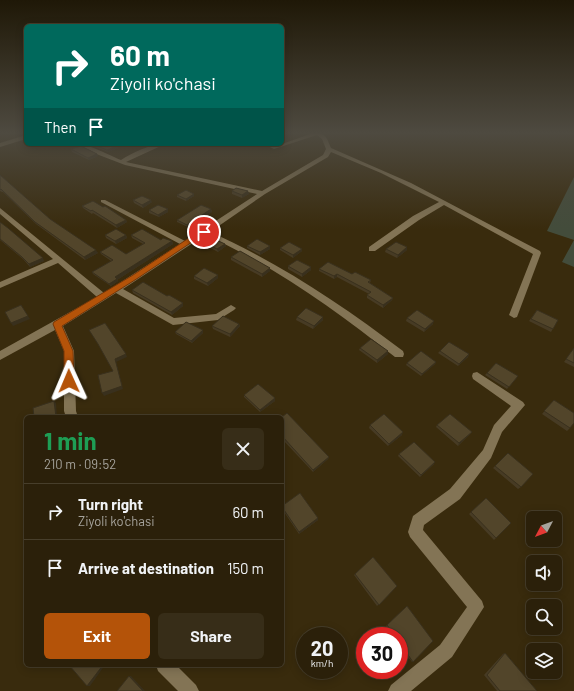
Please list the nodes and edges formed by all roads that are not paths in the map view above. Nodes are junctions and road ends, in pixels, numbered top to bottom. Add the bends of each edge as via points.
1 (137, 165) edge
2 (311, 165) edge
3 (369, 165) edge
4 (264, 193) junction
5 (103, 201) dead end
6 (443, 202) junction
7 (0, 210) edge
8 (204, 232) junction
9 (185, 244) junction
10 (372, 249) dead end
11 (59, 260) junction
12 (0, 285) edge
13 (116, 289) junction
14 (103, 297) junction
15 (231, 308) dead end
16 (514, 315) dead end
17 (57, 324) junction
18 (399, 354) dead end
19 (0, 356) edge
20 (477, 376) dead end
21 (71, 415) edge
22 (166, 667) edge
23 (190, 691) edge
24 (397, 691) edge

1 - 4 street
2 - 4 street
3 - 6 street
4 - 8 street
5 - 9 street
6 - 10 street
6 - 16 street via 537,253
7 - 11 street
8 - 9 street
8 - 18 street via 257,257 293,278 345,312
9 - 13 street
11 - 12 street
11 - 14 street
13 - 14 street
13 - 15 street via 173,322 218,317
14 - 17 street
17 - 19 street
17 - 21 street via 69,351
20 - 24 street via 519,405 498,429 487,454 455,494 418,521 415,532 476,607 446,651
22 - 23 street

